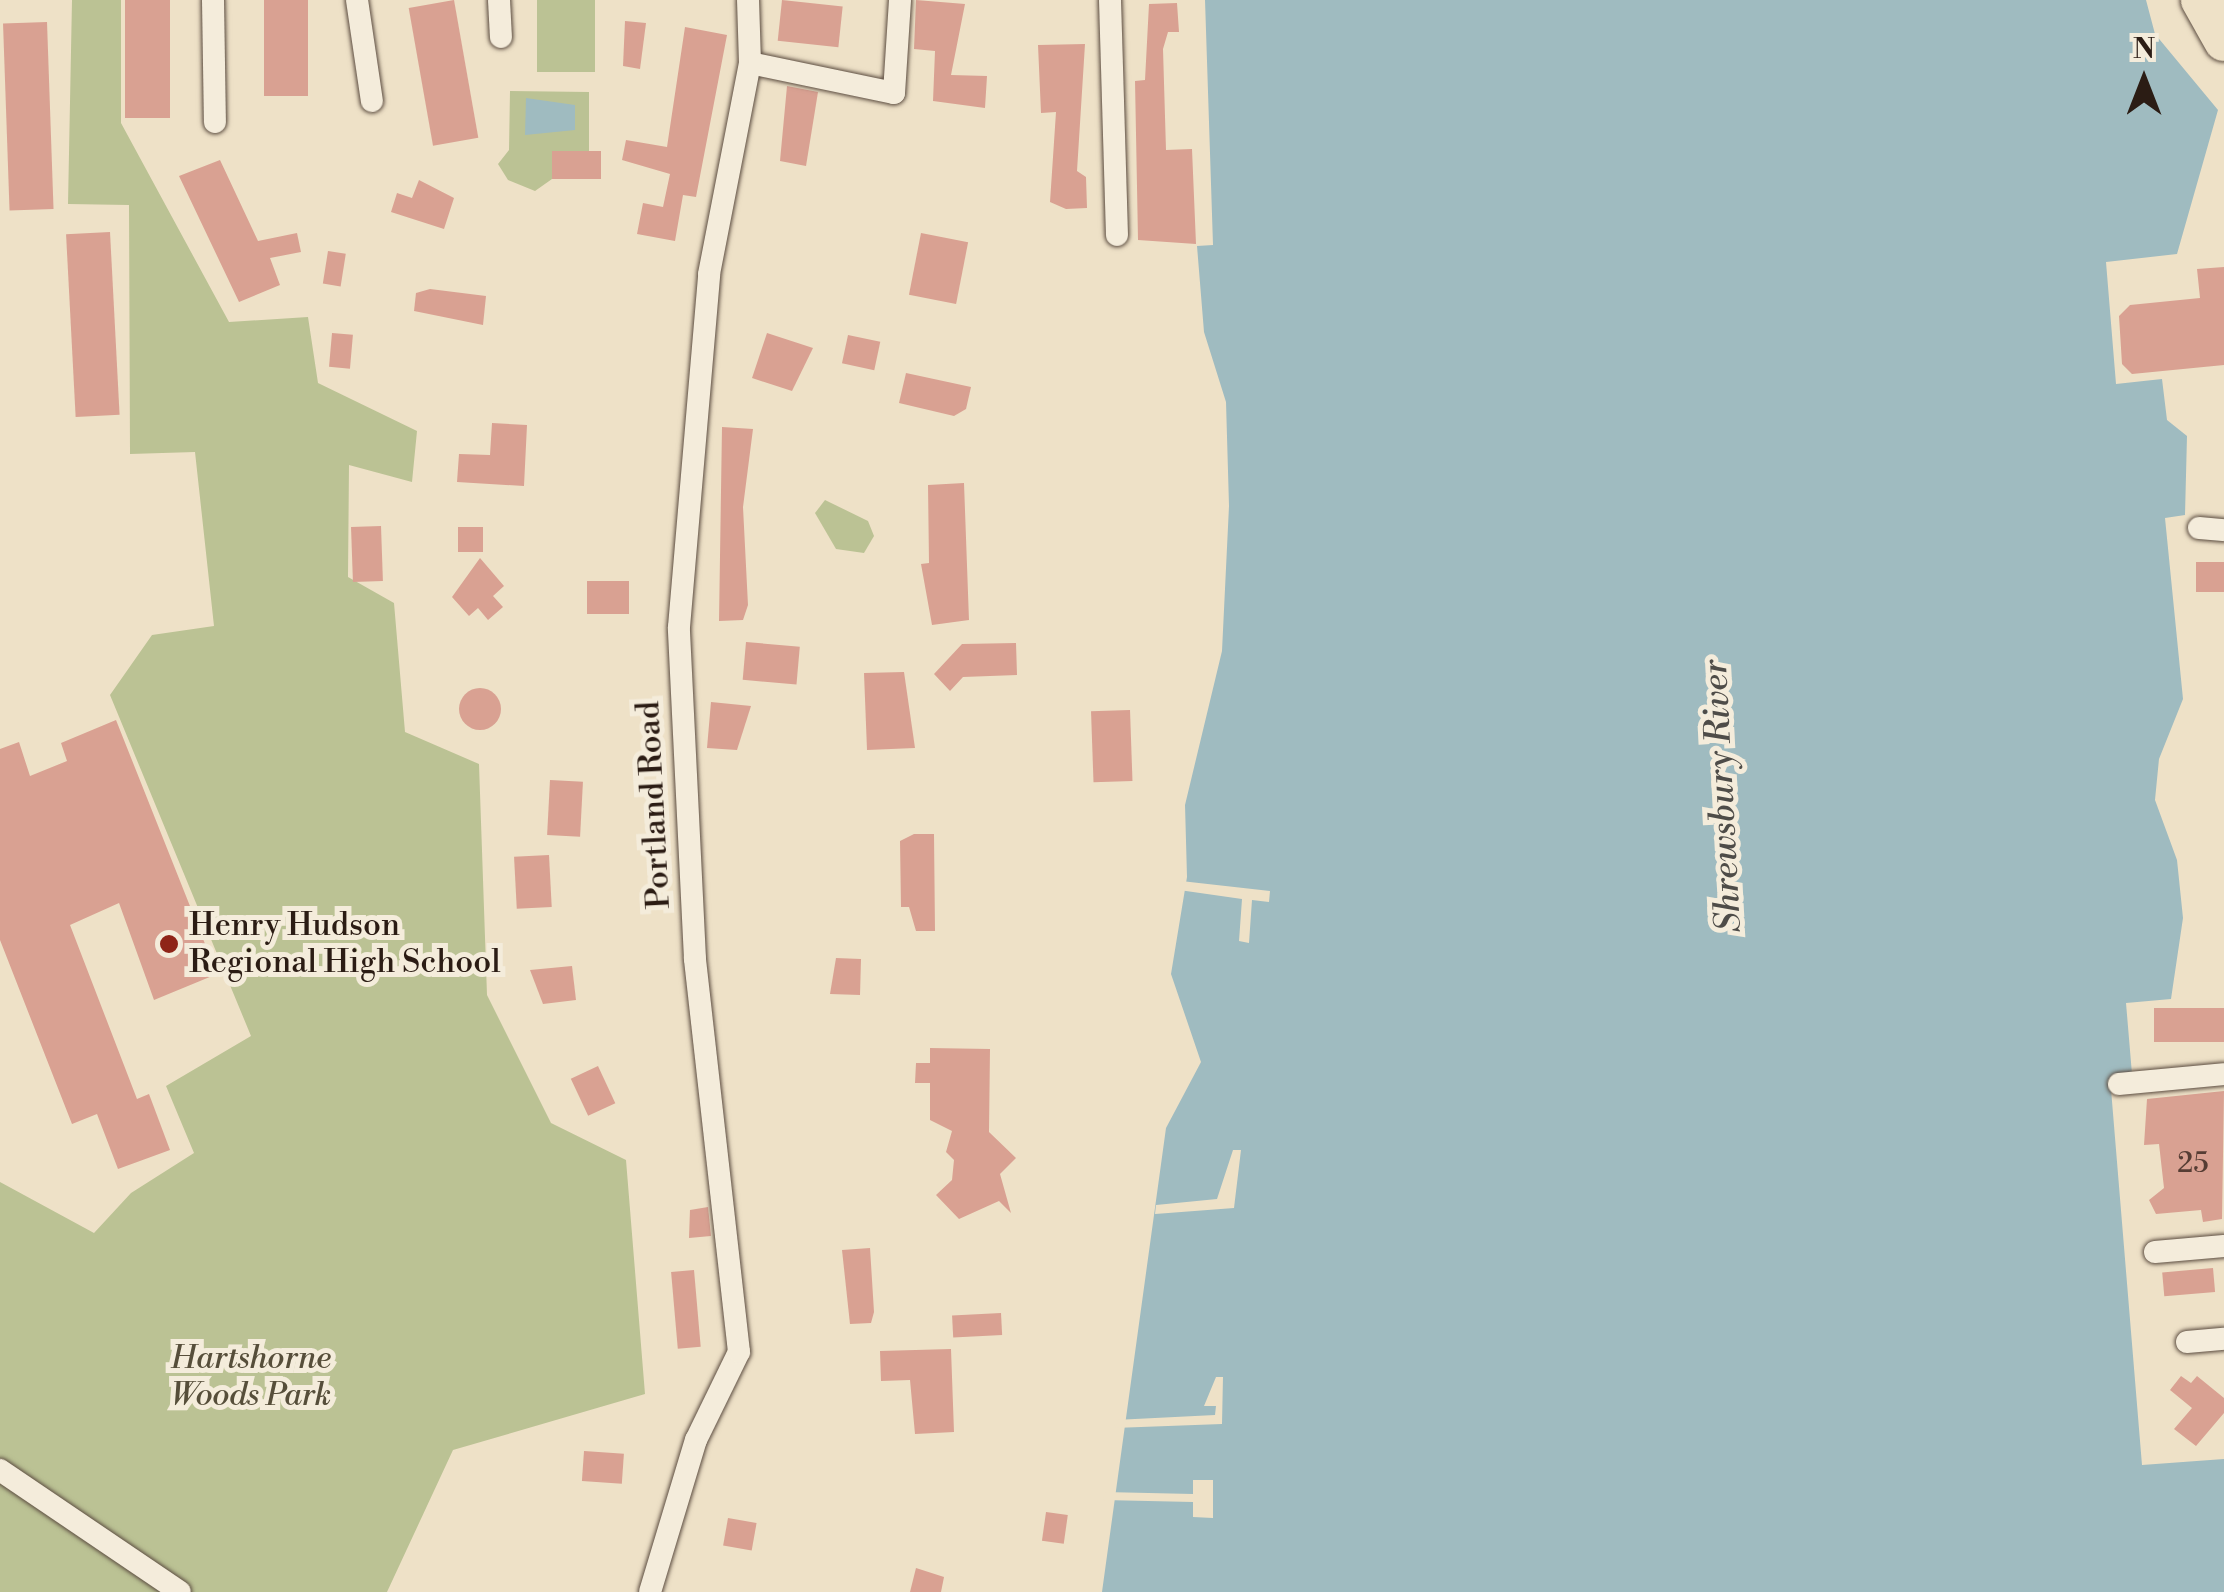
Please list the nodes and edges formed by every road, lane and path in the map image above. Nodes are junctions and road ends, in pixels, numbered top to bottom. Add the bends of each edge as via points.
1 (213, 0) edge
2 (357, 0) edge
3 (500, 0) edge
4 (748, 0) edge
5 (900, 0) edge
6 (1110, 0) edge
7 (2201, 0) edge
8 (500, 37) dead end
9 (2224, 41) edge
10 (750, 63) junction
11 (372, 101) dead end
12 (215, 122) dead end
13 (1117, 235) dead end
14 (2200, 528) dead end
15 (2224, 530) edge
16 (2224, 1074) edge
17 (2119, 1084) dead end
18 (2224, 1246) edge
19 (2155, 1252) dead end
20 (2224, 1339) edge
21 (2187, 1342) dead end
22 (0, 1470) edge
23 (180, 1592) edge
24 (650, 1592) edge

1 - 12 street
2 - 11 street
3 - 8 street
4 - 10 street, Portland Road
5 - 10 street via 894,93
6 - 13 street
7 - 9 highway
10 - 24 street, Portland Road via 708,274 680,627 695,959 739,1352 696,1440
14 - 15 street
16 - 17 street
18 - 19 street
20 - 21 street
22 - 23 street

